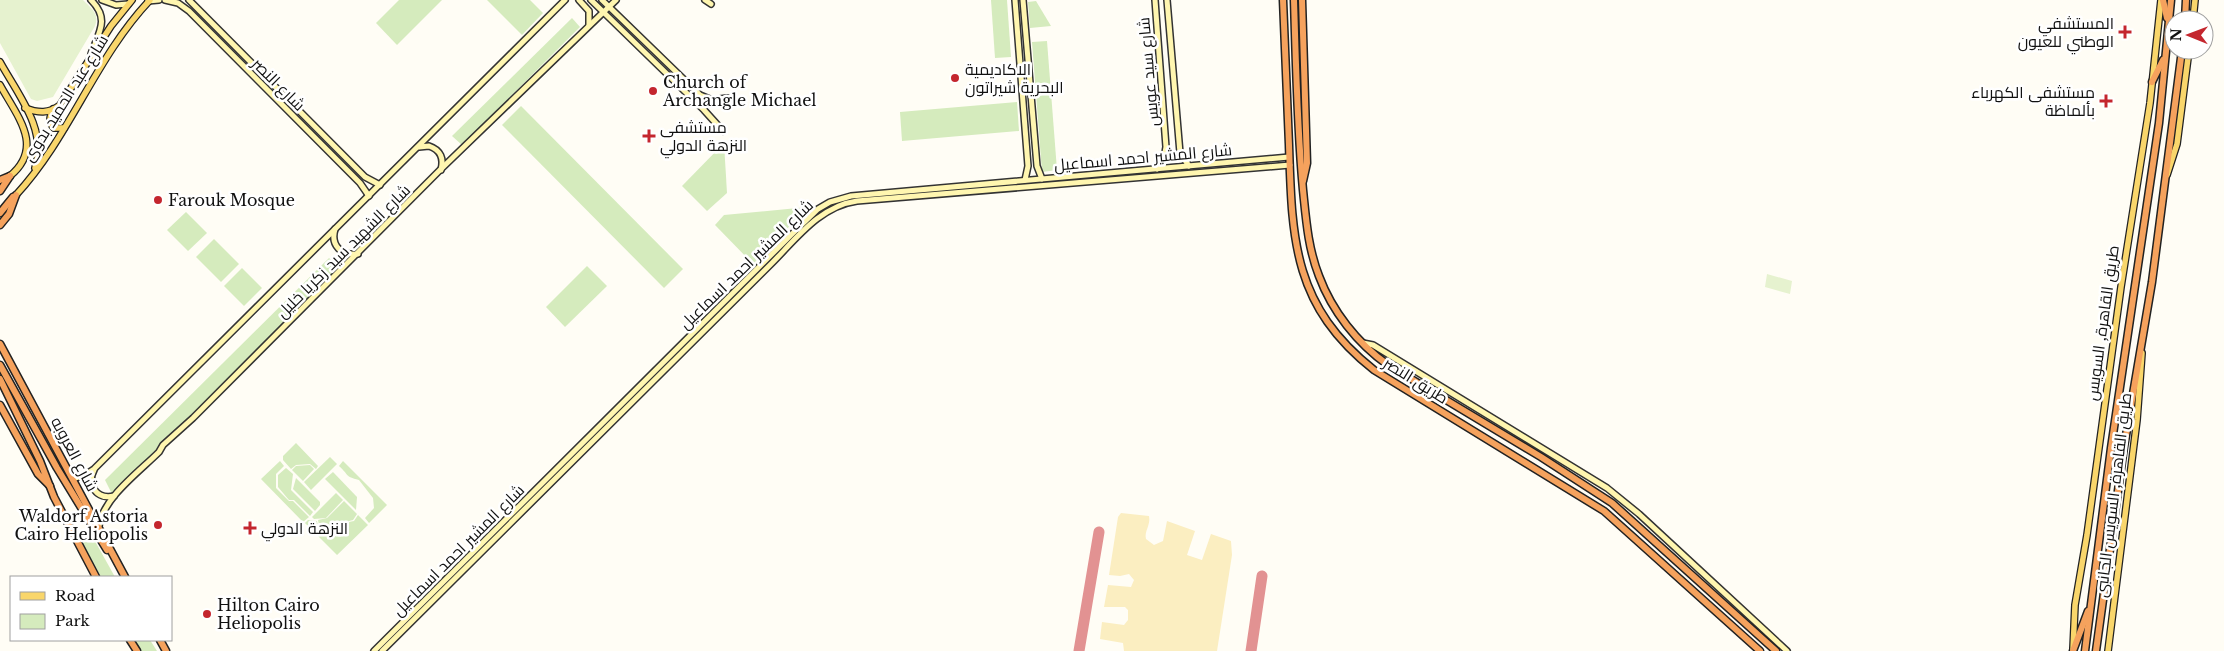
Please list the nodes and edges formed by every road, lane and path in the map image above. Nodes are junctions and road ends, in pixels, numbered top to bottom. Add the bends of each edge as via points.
1 (91, 0) edge
2 (159, 0) edge
3 (165, 0) edge
4 (189, 0) edge
5 (565, 0) edge
6 (579, 0) edge
7 (590, 0) edge
8 (602, 0) edge
9 (616, 0) edge
10 (705, 0) edge
11 (1015, 0) edge
12 (1023, 0) edge
13 (1155, 0) edge
14 (1167, 0) edge
15 (1283, 0) edge
16 (1294, 0) edge
17 (1302, 0) edge
18 (2162, 0) edge
19 (103, 1) edge
20 (149, 1) edge
21 (130, 2) edge
22 (177, 2) edge
23 (711, 4) dead end
24 (609, 7) junction
25 (99, 9) junction
26 (603, 12) junction
27 (589, 25) junction
28 (2164, 58) edge
29 (89, 60) junction
30 (2165, 60) edge
31 (2181, 60) edge
32 (2188, 60) edge
33 (0, 62) edge
34 (2152, 82) junction
35 (0, 85) edge
36 (1030, 87) junction
37 (1022, 88) junction
38 (727, 98) dead end
39 (1023, 99) junction
40 (1031, 99) junction
41 (712, 100) junction
42 (25, 108) junction
43 (53, 109) junction
44 (704, 110) junction
45 (64, 128) junction
46 (723, 131) dead end
47 (418, 148) junction
48 (1166, 153) junction
49 (1180, 153) junction
50 (1289, 157) junction
51 (1274, 158) junction
52 (1290, 165) junction
53 (1189, 166) junction
54 (1275, 166) junction
55 (1157, 169) junction
56 (440, 170) junction
57 (1109, 173) junction
58 (33, 175) junction
59 (10, 176) junction
60 (365, 177) junction
61 (1042, 179) junction
62 (2164, 179) junction
63 (0, 180) edge
64 (1025, 180) junction
65 (1109, 180) junction
66 (360, 183) junction
67 (1302, 183) junction
68 (0, 185) edge
69 (380, 185) junction
70 (0, 191) edge
71 (16, 195) junction
72 (369, 196) junction
73 (0, 206) edge
74 (0, 213) edge
75 (0, 225) edge
76 (336, 229) junction
77 (358, 254) junction
78 (2140, 342) junction
79 (0, 344) edge
80 (674, 351) junction
81 (679, 356) junction
82 (0, 365) edge
83 (0, 379) edge
84 (0, 405) edge
85 (1543, 454) junction
86 (94, 469) junction
87 (73, 479) junction
88 (50, 486) junction
89 (116, 495) junction
90 (99, 526) junction
91 (118, 564) junction
92 (95, 576) edge
93 (125, 576) edge
94 (2091, 606) junction
95 (374, 651) edge
96 (382, 651) edge
97 (1760, 651) edge
98 (1776, 651) edge
99 (1787, 651) edge
100 (2073, 651) edge
101 (2085, 651) edge
102 (2096, 651) edge
103 (2108, 651) edge

1 - 25 street
2 - 20 street
3 - 22 street, شارع النصر
4 - 60 street, شارع النصر
5 - 47 street, شارع الشهيد سيد زكريا خليل
6 - 27 street via 590,13
7 - 26 street
8 - 24 street
9 - 24 street, شارع الشهيد سيد زكريا خليل
10 - 23 street
11 - 37 street
12 - 36 street
13 - 48 street, شارع سيد عويس
14 - 49 street
15 - 50 highway, طريق النصر
16 - 67 highway, طريق النصر
17 - 67 highway via 1307,163
18 - 34 main road, طريق القاهرة, السويس
19 - 21 street via 116,4
19 - 25 street via 106,8
20 - 45 main road, شارع عبد الحميد بدوى via 114,45
21 - 29 main road, شارع عبد الحميد بدوى
22 - 66 street, شارع النصر via 196,17
24 - 26 street, شارع الشهيد سيد زكريا خليل
24 - 41 street via 700,95
25 - 29 street via 102,22
26 - 27 street, شارع الشهيد سيد زكريا خليل
26 - 44 street
27 - 56 street, شارع الشهيد سيد زكريا خليل
28 - 34 highway
29 - 43 main road, شارع عبد الحميد بدوى via 63,101
30 - 94 highway, طريق القاهرة, السويس
31 - 62 highway
32 - 62 main road via 2177,144
33 - 42 main road
34 - 100 main road, طريق القاهرة, السويس via 2088,536 2075,605
35 - 59 main road via 28,144 23,162
36 - 37 street
36 - 40 street
37 - 39 street
38 - 41 street
39 - 40 street
39 - 64 street via 1028,166
40 - 61 street via 1037,166
41 - 44 street
42 - 43 main road, شارع عبد الحميد بدوى via 38,112
42 - 58 main road via 38,139
43 - 45 main road via 50,122 58,129
44 - 46 street
45 - 58 main road, شارع عبد الحميد بدوى
47 - 56 street via 429,146 436,149 442,159
47 - 69 street, شارع الشهيد سيد زكريا خليل
48 - 49 street via 1173,157
48 - 55 street
49 - 53 street
50 - 51 street, شارع المشير احمد اسماعيل
50 - 52 highway, طريق النصر
51 - 53 street, شارع المشير احمد اسماعيل
51 - 54 street
52 - 54 street, شارع المشير احمد اسماعيل
52 - 97 highway, طريق النصر via 1292,223 1301,269 1318,307 1333,330 1374,370 1493,448 1615,520
53 - 55 street, شارع المشير احمد اسماعيل
54 - 65 street, شارع المشير احمد اسماعيل
55 - 57 street, شارع المشير احمد اسماعيل
56 - 77 street, شارع الشهيد سيد زكريا خليل
57 - 61 street, شارع المشير احمد اسماعيل
57 - 65 street
58 - 71 main road, شارع عبد الحميد بدوى
59 - 63 highway
59 - 68 highway
59 - 70 highway, شارع عبد الحميد بدوى
60 - 66 street via 365,182
60 - 69 street, شارع النصر
61 - 64 street, شارع المشير احمد اسماعيل
62 - 78 highway via 2152,282
64 - 80 street, شارع المشير احمد اسماعيل via 851,196 830,202 808,218
65 - 81 street, شارع المشير احمد اسماعيل via 840,204 819,216
66 - 72 street, شارع النصر
67 - 85 highway, طريق النصر via 1310,246 1320,277 1334,307 1363,343 1388,365
69 - 72 street, شارع الشهيد سيد زكريا خليل
71 - 73 highway, شارع عبد الحميد بدوى
71 - 74 highway
71 - 75 highway via 9,214
72 - 76 street, شارع الشهيد سيد زكريا خليل
76 - 77 street via 334,242 338,249 349,255
76 - 86 street, شارع الشهيد سيد زكريا خليل
77 - 89 street, شارع الشهيد سيد زكريا خليل
78 - 102 highway
78 - 103 main road, طريق القاهرة, السويس الجانبى via 2142,361 2137,420
79 - 87 highway, شارع العروبه
80 - 81 street
80 - 95 street, شارع المشير احمد اسماعيل
81 - 96 street, شارع المشير احمد اسماعيل
82 - 91 highway via 57,468
83 - 88 highway, شارع العروبه
84 - 88 highway via 38,474
85 - 98 highway, طريق النصر via 1622,511
85 - 99 street via 1585,474 1628,504
86 - 87 street, شارع الشهيد سيد زكريا خليل
86 - 89 street via 90,480 94,491 104,497
87 - 90 highway, شارع العروبه
88 - 92 highway, شارع العروبه
89 - 90 street, شارع الشهيد سيد زكريا خليل via 104,509
90 - 91 highway, شارع العروبه
91 - 93 highway, شارع العروبه
94 - 100 highway
94 - 101 highway, طريق القاهرة, السويس

